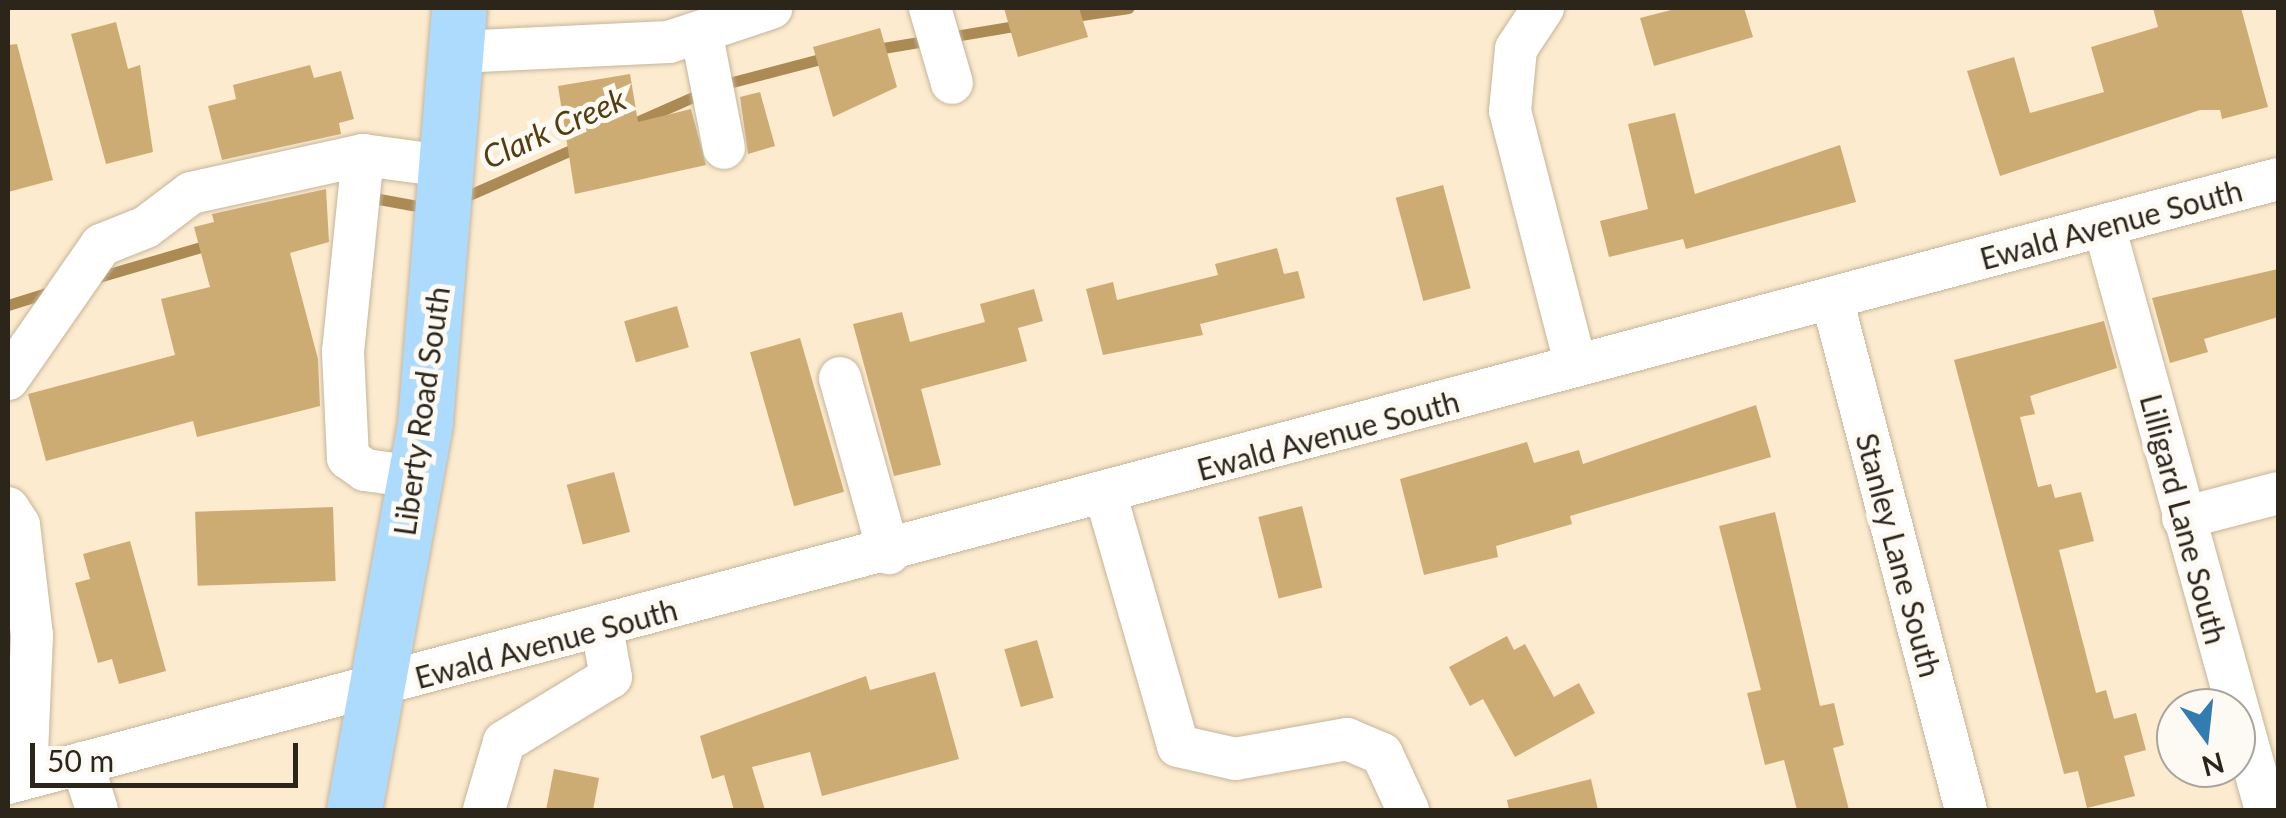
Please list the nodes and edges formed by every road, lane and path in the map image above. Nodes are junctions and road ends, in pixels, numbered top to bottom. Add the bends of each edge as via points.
1 (772, 8) edge
2 (930, 8) edge
3 (1543, 8) edge
4 (458, 30) edge
5 (702, 36) junction
6 (952, 83) dead end
7 (724, 148) dead end
8 (363, 155) junction
9 (452, 167) junction
10 (2278, 179) edge
11 (2104, 226) junction
12 (1832, 299) junction
13 (1576, 366) junction
14 (14, 374) edge
15 (840, 378) dead end
16 (415, 477) junction
17 (2278, 493) edge
18 (1106, 496) junction
19 (8, 508) edge
20 (2183, 518) junction
21 (889, 553) junction
22 (602, 628) junction
23 (378, 687) junction
24 (82, 762) junction
25 (17, 781) edge
26 (97, 810) edge
27 (354, 810) edge
28 (484, 810) edge
29 (1408, 810) edge
30 (1966, 810) edge
31 (2266, 810) edge

1 - 5 street
2 - 6 street
3 - 13 street via 1516,49 1510,111
4 - 5 street
4 - 9 main road, Liberty Road South
5 - 7 street
8 - 9 street
8 - 14 street via 191,193 146,227 101,245 54,303
8 - 16 street via 343,352 348,458 365,470
9 - 16 main road, Liberty Road South
10 - 11 street, Ewald Avenue South
11 - 12 street, Ewald Avenue South
11 - 20 street, Lilligard Lane South
12 - 13 street, Ewald Avenue South
12 - 30 street, Stanley Lane South
13 - 18 street, Ewald Avenue South
15 - 21 street
16 - 23 main road, Liberty Road South
17 - 20 street
18 - 21 street, Ewald Avenue South
18 - 29 street via 1178,746 1203,759 1234,759 1347,739 1382,754
19 - 25 street via 18,525 32,635
20 - 31 street, Lilligard Lane South
21 - 22 street, Ewald Avenue South
22 - 23 street, Ewald Avenue South
22 - 28 street via 611,677 504,742
23 - 24 street, Ewald Avenue South
23 - 27 main road, Liberty Road South
24 - 25 street, Ewald Avenue South
24 - 26 street

